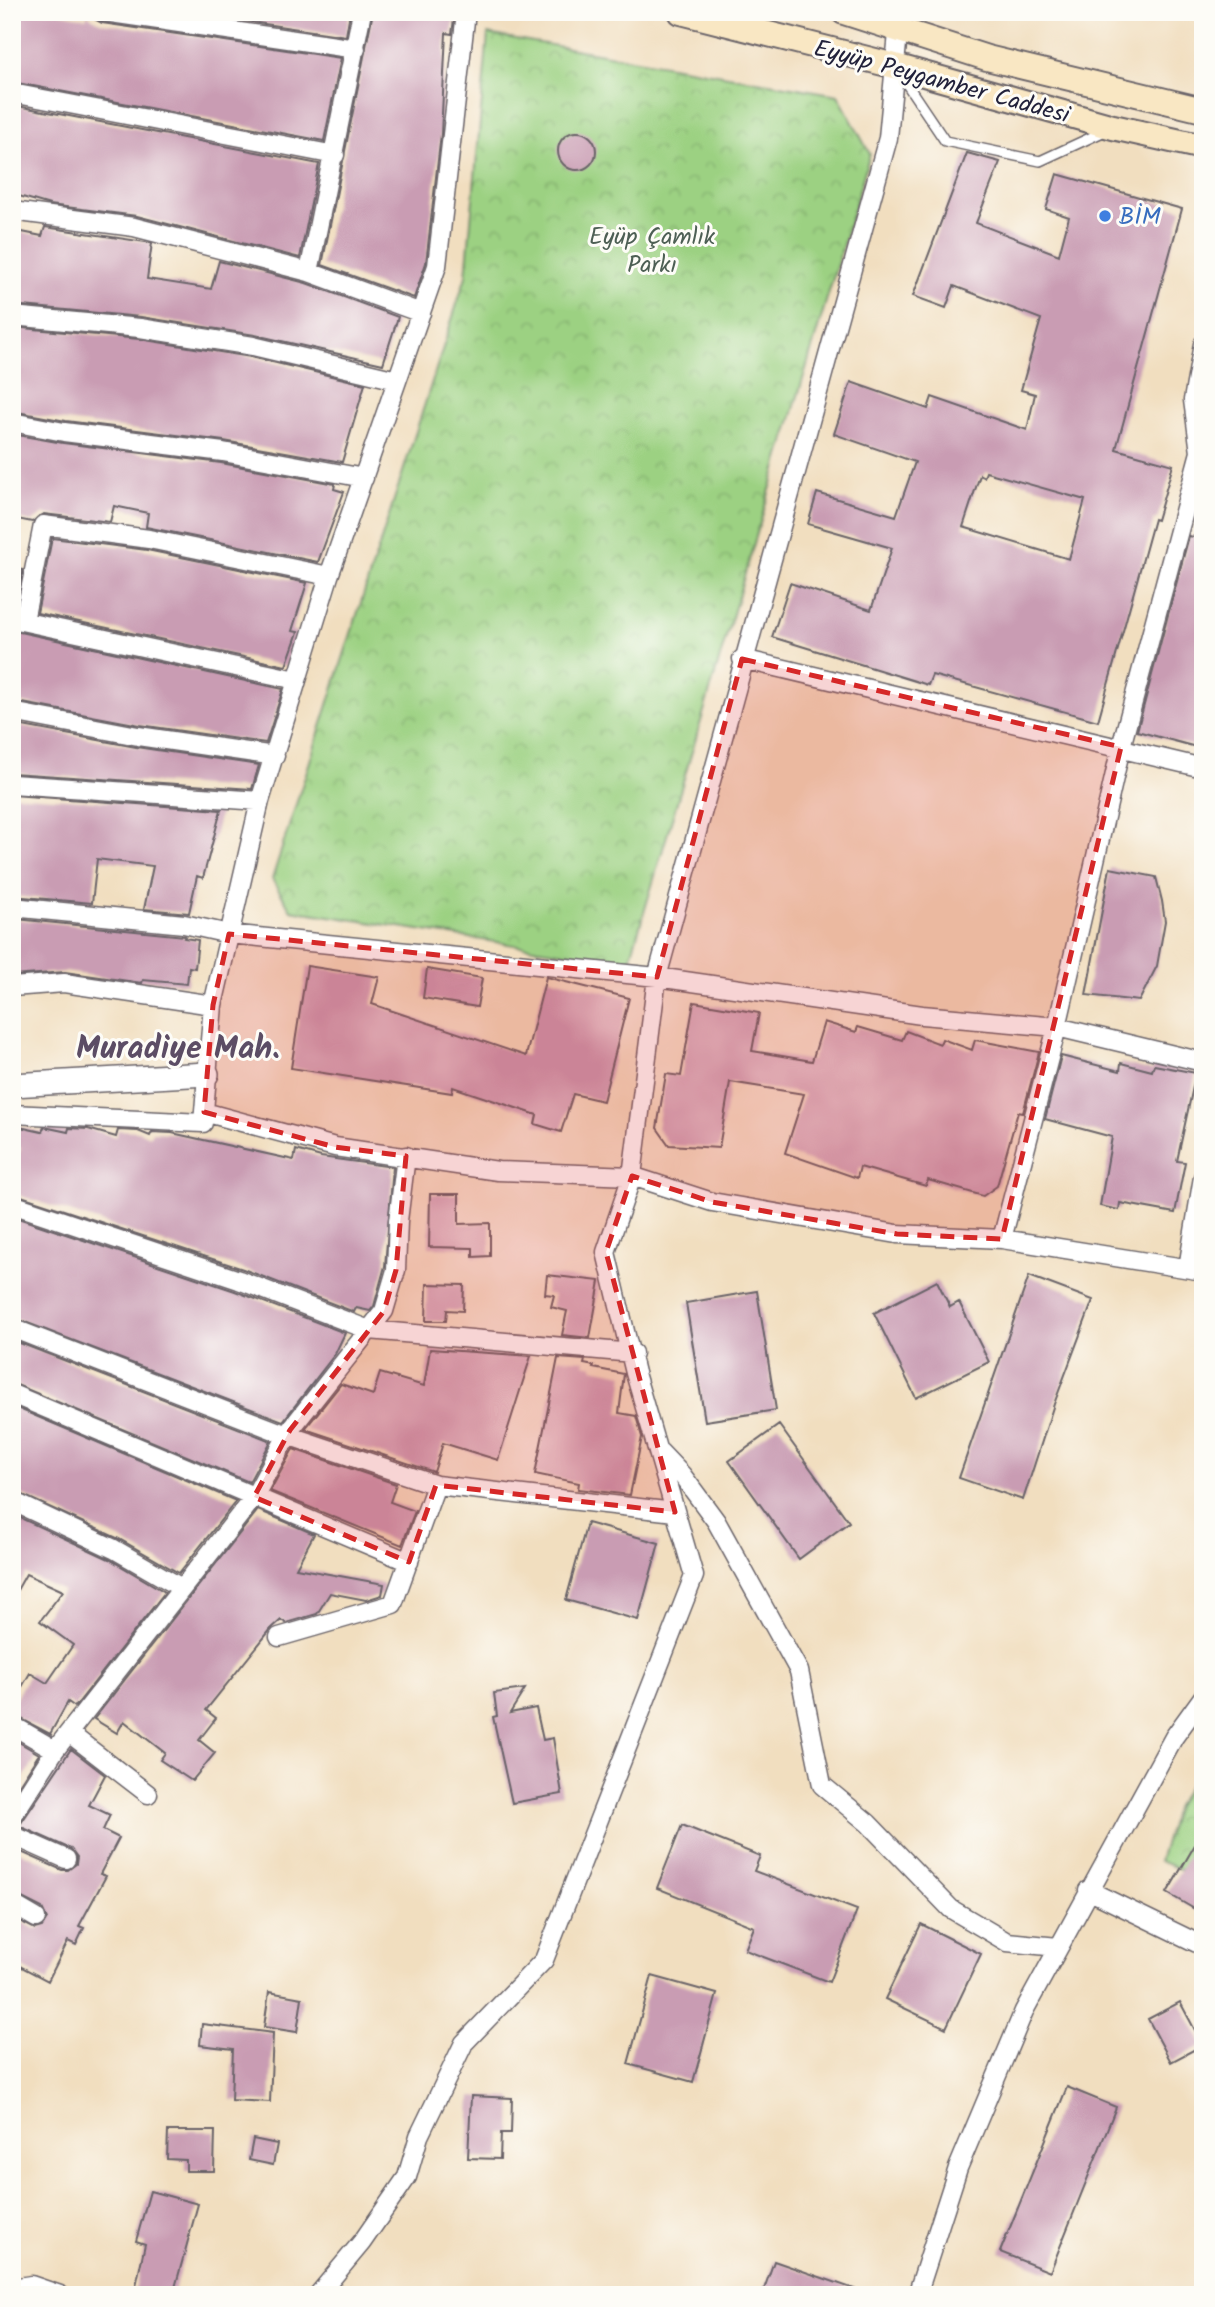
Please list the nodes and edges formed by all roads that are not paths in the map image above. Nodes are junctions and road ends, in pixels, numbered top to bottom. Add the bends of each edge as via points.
1 (104, 12) edge
2 (362, 12) edge
3 (466, 12) edge
4 (681, 12) edge
5 (844, 12) edge
6 (898, 20) edge
7 (356, 49) junction
8 (895, 66) junction
9 (12, 93) edge
10 (1203, 110) edge
11 (1113, 127) junction
12 (1203, 147) edge
13 (334, 155) junction
14 (12, 211) edge
15 (309, 272) junction
16 (421, 313) junction
17 (12, 316) edge
18 (1203, 344) edge
19 (397, 380) junction
20 (1198, 402) edge
21 (12, 422) edge
22 (364, 478) junction
23 (329, 576) junction
24 (18, 620) edge
25 (743, 659) junction
26 (297, 680) junction
27 (12, 712) edge
28 (1121, 747) junction
29 (275, 756) junction
30 (1203, 768) edge
31 (12, 784) edge
32 (260, 801) junction
33 (12, 907) edge
34 (229, 934) junction
35 (657, 977) junction
36 (12, 987) edge
37 (213, 1004) junction
38 (1056, 1027) junction
39 (1203, 1062) edge
40 (207, 1074) junction
41 (12, 1085) edge
42 (204, 1112) junction
43 (12, 1114) edge
44 (406, 1156) junction
45 (632, 1176) junction
46 (1203, 1177) edge
47 (12, 1204) edge
48 (1002, 1239) junction
49 (1195, 1270) edge
50 (12, 1328) edge
51 (369, 1330) junction
52 (633, 1353) junction
53 (12, 1394) edge
54 (287, 1435) junction
55 (657, 1448) junction
56 (436, 1485) junction
57 (254, 1497) junction
58 (12, 1501) edge
59 (675, 1512) junction
60 (409, 1562) junction
61 (180, 1587) junction
62 (279, 1637) dead end
63 (1203, 1697) edge
64 (12, 1725) edge
65 (69, 1733) junction
66 (55, 1750) junction
67 (148, 1794) dead end
68 (12, 1816) edge
69 (12, 1835) edge
70 (66, 1859) dead end
71 (1088, 1889) junction
72 (12, 1904) edge
73 (36, 1918) dead end
74 (1203, 1946) edge
75 (1058, 1947) junction
76 (12, 2288) edge
77 (60, 2295) edge
78 (318, 2295) edge
79 (917, 2295) edge

1 - 7 street
2 - 7 street
3 - 16 street via 437,266
4 - 8 main road, Eyyüp Peygamber Caddesi
5 - 6 main road, Eyyüp Peygamber Caddesi
6 - 8 street
6 - 10 main road, Eyyüp Peygamber Caddesi via 987,58
7 - 13 street
8 - 11 main road, Eyyüp Peygamber Caddesi
8 - 11 lane via 945,141 1040,161
8 - 25 street via 888,138
9 - 13 street
11 - 12 main road, Eyyüp Peygamber Caddesi
13 - 15 street
14 - 15 street via 134,227
15 - 16 street
16 - 19 street
17 - 19 street via 140,328 253,346
18 - 20 street
19 - 22 street
20 - 28 street via 1200,452
21 - 22 street via 223,452
22 - 23 street
23 - 24 street via 149,539 43,524
23 - 26 street
24 - 26 street
25 - 28 street
25 - 35 street
26 - 29 street
27 - 29 street
28 - 30 street
28 - 38 street
29 - 32 street
31 - 32 street
32 - 34 street
33 - 34 street via 184,924
34 - 35 street
34 - 37 street
35 - 38 street via 922,1015
35 - 45 street
36 - 37 street via 64,983
37 - 40 street
38 - 39 street
38 - 48 street
40 - 41 street
40 - 42 street
42 - 43 street via 203,1123
42 - 44 street via 335,1147
44 - 45 street via 498,1171
44 - 51 street via 396,1270 384,1311
45 - 48 street via 712,1202 897,1234
45 - 52 street via 606,1252
46 - 49 street
47 - 51 street via 239,1280
48 - 49 street
50 - 54 street
51 - 52 street
51 - 54 street
52 - 55 street
53 - 57 street
54 - 56 street
54 - 57 street
55 - 59 street
55 - 75 street via 716,1521 799,1671 822,1785 868,1824 951,1909 1007,1942
56 - 59 street
56 - 60 street
57 - 60 street
57 - 61 street
58 - 61 street via 114,1549
59 - 78 street via 694,1576 544,1960 464,2043 419,2136 407,2177
60 - 62 street via 393,1604
61 - 65 street
63 - 71 street via 1174,1737
64 - 66 street
65 - 66 street
65 - 67 street
66 - 68 street
69 - 70 street
71 - 74 street
71 - 75 street
72 - 73 street
75 - 79 street via 1024,2011 958,2168
76 - 77 street via 31,2286

